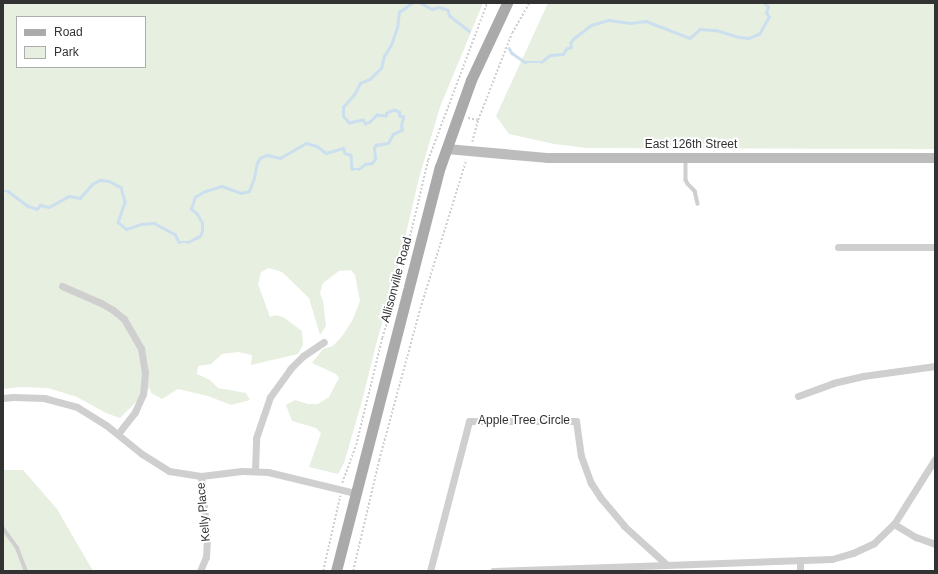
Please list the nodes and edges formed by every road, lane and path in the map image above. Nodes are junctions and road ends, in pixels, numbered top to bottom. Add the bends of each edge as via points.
1 (507, 3) edge
2 (529, 3) edge
3 (478, 120) dead end
4 (447, 149) junction
5 (686, 158) junction
6 (935, 158) edge
7 (461, 175) dead end
8 (698, 204) dead end
9 (935, 247) edge
10 (838, 248) dead end
11 (62, 286) dead end
12 (324, 342) dead end
13 (935, 366) edge
14 (798, 396) dead end
15 (3, 398) edge
16 (118, 434) junction
17 (935, 459) edge
18 (255, 471) junction
19 (201, 476) junction
20 (355, 493) junction
21 (894, 524) junction
22 (3, 528) edge
23 (935, 544) edge
24 (800, 560) junction
25 (666, 565) junction
26 (26, 571) edge
27 (200, 571) edge
28 (336, 571) edge
29 (353, 571) edge
30 (430, 571) edge
31 (493, 571) edge
32 (800, 571) edge

1 - 4 main road, Allisonville Road via 471,80
2 - 3 path via 512,33
4 - 5 main road, East 126th Street via 547,158
4 - 20 main road, Allisonville Road
5 - 6 main road, East 126th Street
5 - 8 lane via 686,180 695,191
7 - 29 path via 391,412
9 - 10 street
11 - 16 street via 113,310 124,319 140,348 145,372 143,394 135,412
12 - 18 street via 303,356 290,369 270,397 256,438
13 - 14 street via 870,374
15 - 16 street via 44,398 67,404 87,412
16 - 19 street via 142,454 169,471
17 - 21 street
18 - 19 street
18 - 20 street via 292,476
19 - 27 street, Kelly Place via 207,537 206,556
20 - 28 main road, Allisonville Road
21 - 23 street
21 - 24 street via 874,543 853,553 832,559
22 - 26 lane via 17,547
24 - 25 street
24 - 32 street
25 - 30 street, Apple Tree Circle via 624,526 598,494 581,456 576,421 469,420
25 - 31 street

